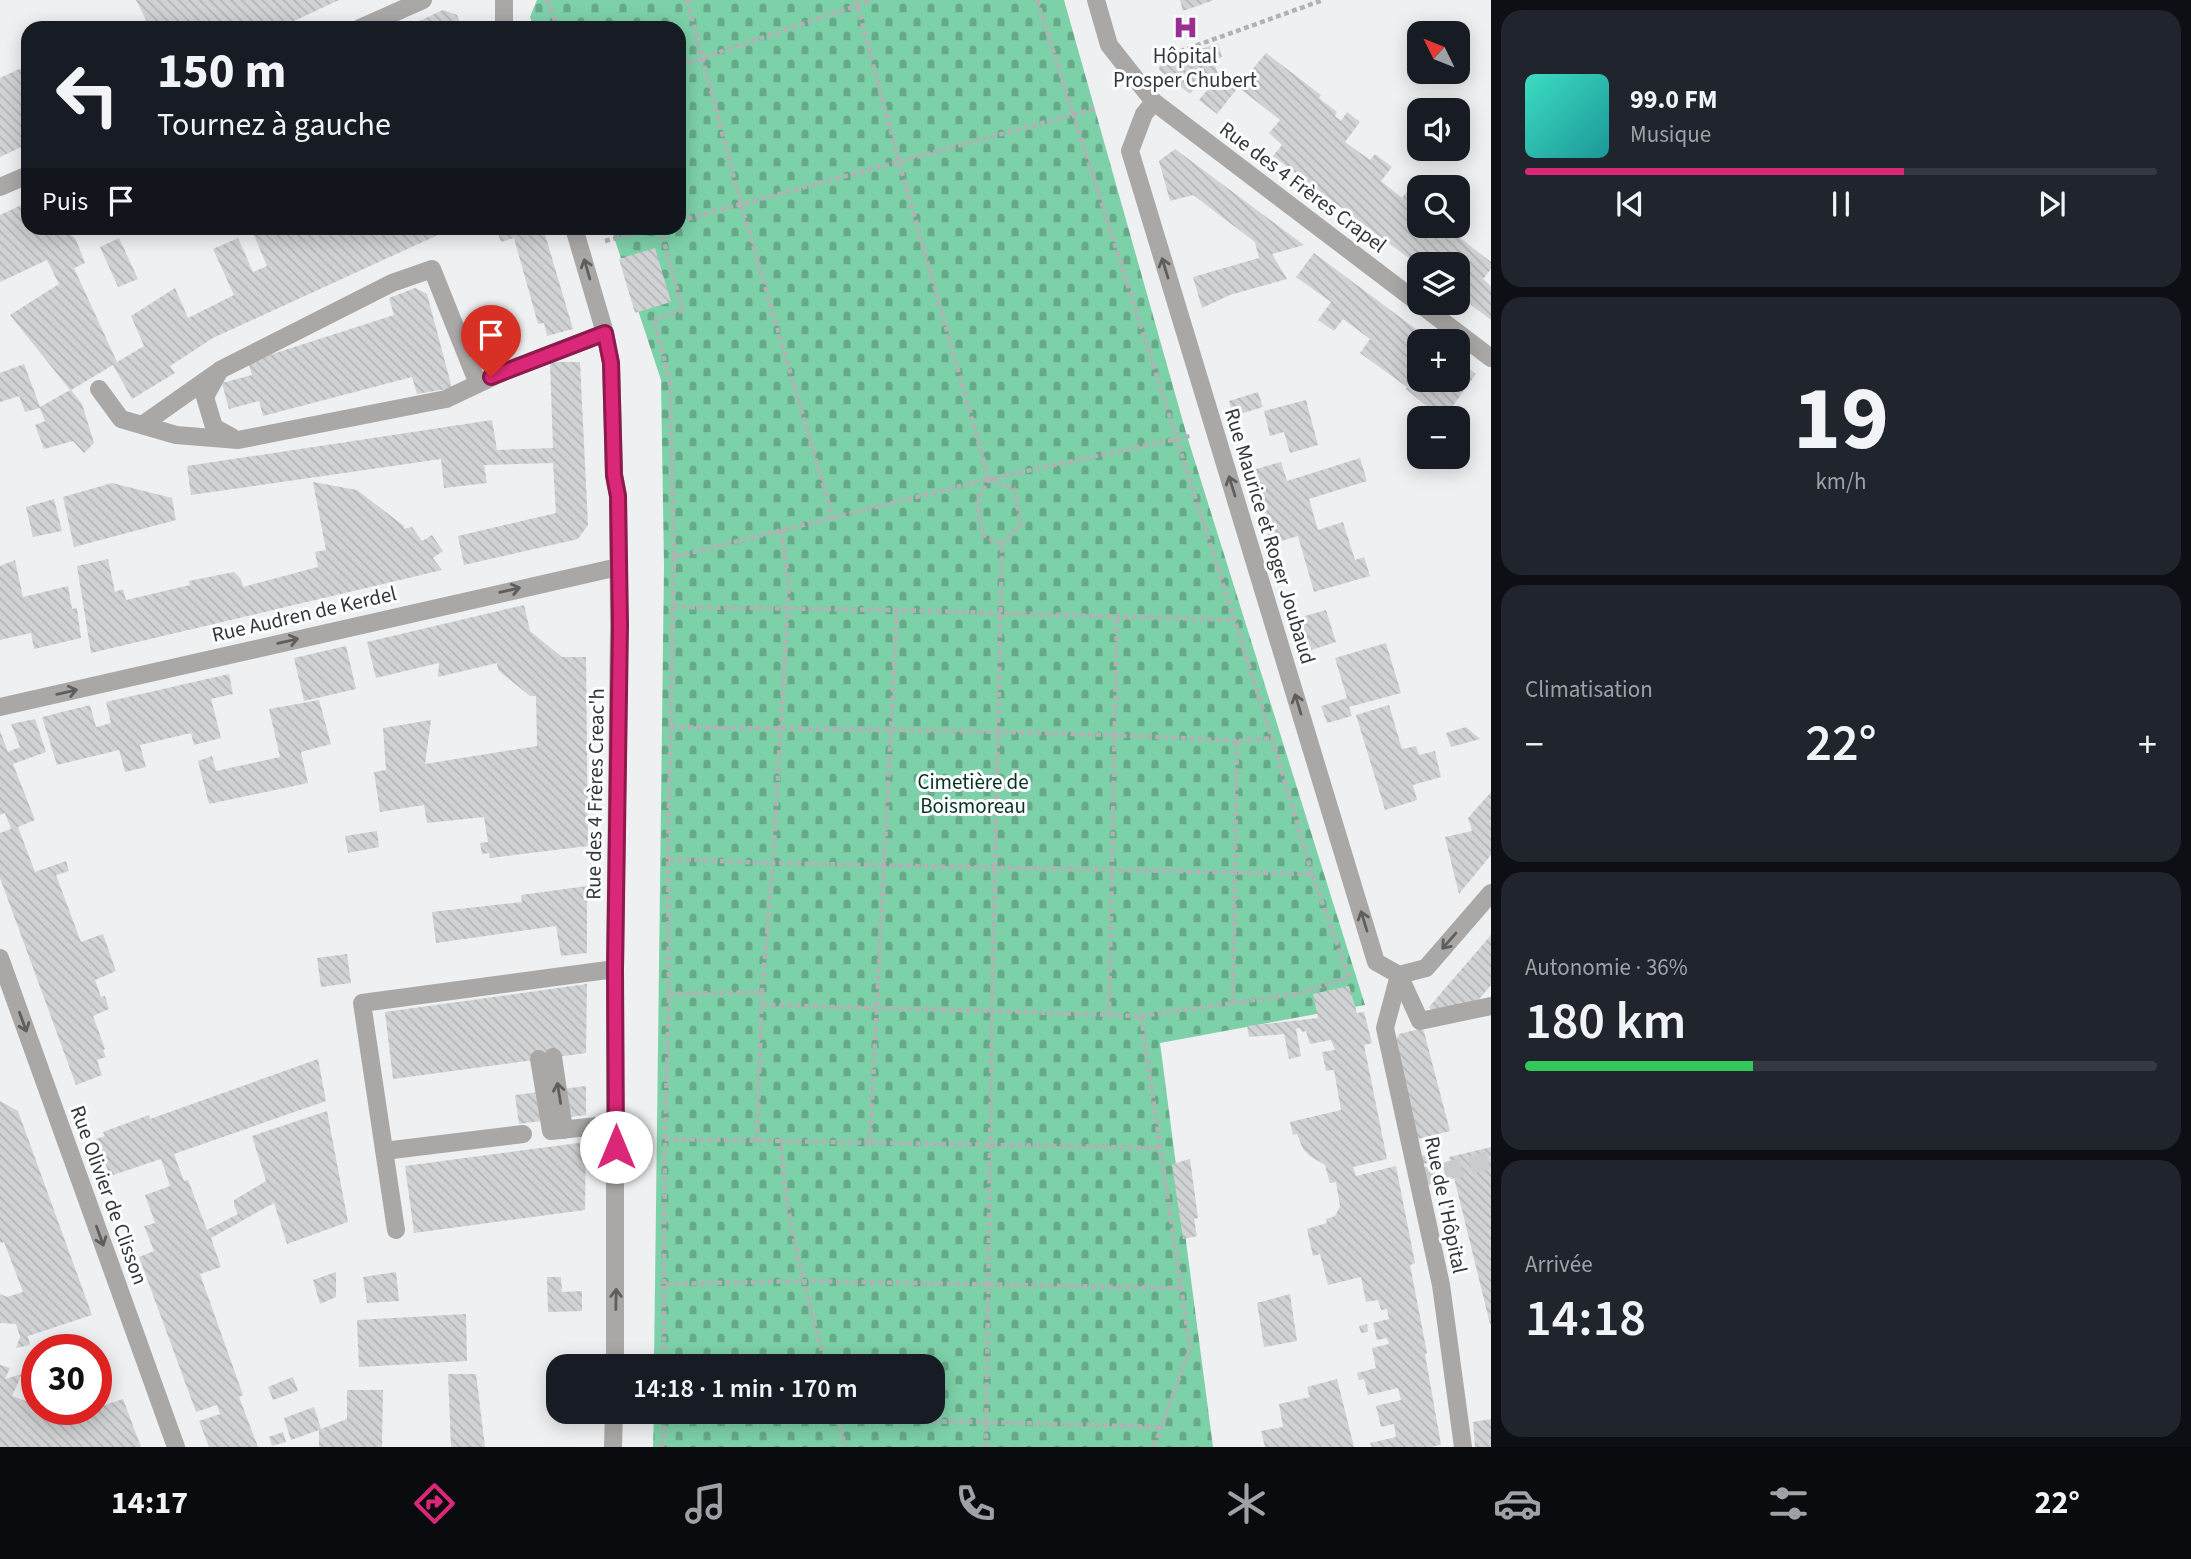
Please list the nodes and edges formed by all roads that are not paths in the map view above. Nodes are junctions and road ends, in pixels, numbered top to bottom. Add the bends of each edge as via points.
1 (423, 0) edge
2 (504, 0) edge
3 (1096, 0) edge
4 (376, 21) edge
5 (504, 21) edge
6 (1154, 102) junction
7 (21, 178) edge
8 (0, 187) edge
9 (576, 235) edge
10 (605, 333) junction
11 (1491, 358) edge
12 (220, 370) junction
13 (478, 384) junction
14 (99, 389) dead end
15 (142, 425) junction
16 (238, 440) junction
17 (618, 566) junction
18 (0, 707) edge
19 (1491, 893) edge
20 (0, 958) edge
21 (615, 969) junction
22 (1399, 975) junction
23 (1491, 1006) edge
24 (546, 1058) dead end
25 (616, 1124) junction
26 (523, 1134) dead end
27 (384, 1151) junction
28 (396, 1230) dead end
29 (615, 1354) edge
30 (614, 1424) edge
31 (176, 1447) edge
32 (614, 1447) edge
33 (1463, 1447) edge

1 - 4 street
2 - 5 street
3 - 6 street, Rue des 4 Frères Crapel via 1109,45
6 - 11 street, Rue des 4 Frères Crapel
22 -> 6 street, Rue Maurice et Roger Joubaud via 1376,962 1130,151 1144,114
7 - 8 street
10 -> 9 street, Rue des 4 Frères Creac'h
10 - 13 street
10 - 17 street, Rue des 4 Frères Creac'h via 614,411
12 - 13 street via 391,283 432,269
12 - 15 street
12 - 16 street via 205,397 214,427
13 - 16 street via 446,400
14 - 15 street via 121,419
15 - 16 street via 176,435
18 -> 17 street, Rue Audren de Kerdel
17 - 21 street, Rue des 4 Frères Creac'h
19 -> 22 street via 1426,968
20 -> 31 street, Rue Olivier de Clisson
21 - 25 street, Rue des 4 Frères Creac'h
21 - 27 street via 362,1003
22 - 23 street via 1420,1021
22 - 33 street, Rue de l'Hôpital via 1385,1028 1441,1285
24 - 25 street via 564,1130
29 -> 25 street, Rue des 4 Frères Creac'h
26 - 27 street
27 - 28 street
30 - 32 street

